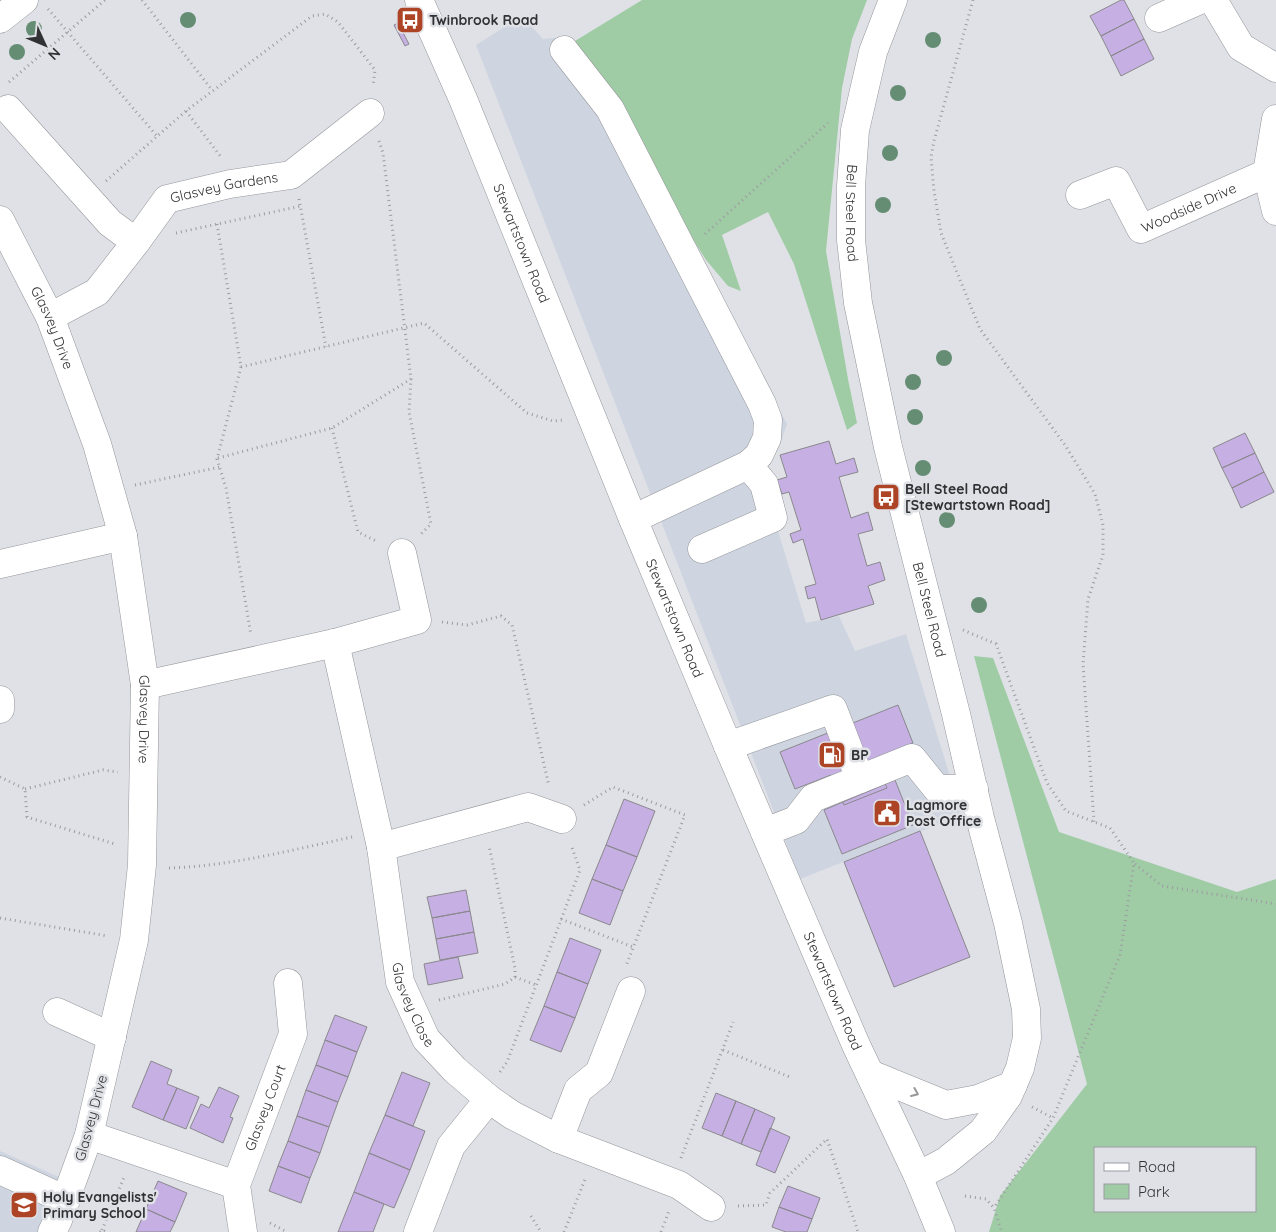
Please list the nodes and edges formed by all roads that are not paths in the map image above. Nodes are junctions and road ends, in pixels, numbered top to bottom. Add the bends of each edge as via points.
1 (419, 0) edge
2 (893, 0) edge
3 (1200, 0) edge
4 (1213, 0) edge
5 (34, 3) edge
6 (1159, 18) dead end
7 (0, 20) edge
8 (564, 50) dead end
9 (1276, 68) edge
10 (5, 98) road end
11 (370, 113) road end
12 (1276, 118) edge
13 (1267, 173) junction
14 (1080, 195) dead end
15 (1276, 211) edge
16 (0, 220) edge
17 (136, 242) junction
18 (50, 317) junction
19 (748, 465) junction
20 (633, 519) junction
21 (123, 536) junction
22 (702, 549) dead end
23 (402, 553) road end
24 (0, 564) edge
25 (335, 643) junction
26 (145, 685) junction
27 (0, 700) edge
28 (0, 709) edge
29 (728, 746) junction
30 (860, 779) junction
31 (974, 789) junction
32 (552, 815) road end
33 (765, 832) junction
34 (379, 839) junction
35 (288, 983) dead end
36 (631, 991) road end
37 (57, 1012) dead end
38 (112, 1037) junction
39 (870, 1074) junction
40 (1013, 1085) junction
41 (486, 1096) junction
42 (89, 1135) junction
43 (559, 1139) junction
44 (0, 1170) edge
45 (918, 1176) junction
46 (236, 1185) junction
47 (66, 1200) junction
48 (710, 1207) road end
49 (52, 1232) edge
50 (243, 1232) edge
51 (418, 1232) edge
52 (941, 1232) edge

1 - 20 street, Stewartstown Road via 466,106
2 - 31 street, Bell Steel Road via 873,52 855,130 851,240 858,303 888,447
3 - 6 street
4 - 9 street via 1241,47
5 - 7 street
8 - 19 street via 610,109 762,404 768,420 767,438 759,454
10 - 17 street via 87,198 110,223
11 - 17 street, Glasvey Gardens via 291,175 230,184 167,199
12 - 13 street
13 - 14 street, Woodside Drive via 1141,229 1116,180
13 - 15 street
16 - 18 street, Glasvey Drive
17 - 18 street, Glasvey Gardens via 97,292
18 - 21 street, Glasvey Drive via 97,444
19 - 20 street
19 - 22 street via 764,484 773,518
20 - 29 street, Stewartstown Road
21 - 24 street
21 - 26 street, Glasvey Drive
23 - 25 street via 417,620
25 - 26 street
25 - 34 street, Glasvey Close
26 - 38 street, Glasvey Drive via 142,859 134,940
27 - 28 street
29 - 30 street via 833,709
29 - 33 street, Stewartstown Road
30 - 31 street via 912,758 937,789
30 - 33 street via 813,798 796,820
31 - 40 street, Bell Steel Road via 1026,1009 1027,1038
32 - 34 street via 528,807
33 - 39 street, Stewartstown Road
34 - 41 street, Glasvey Close via 400,982 426,1039 454,1070
35 - 46 street, Glasvey Court via 292,1034
36 - 43 street via 599,1073 578,1090
37 - 38 street
38 - 42 street, Glasvey Drive
39 -> 40 street via 946,1105 978,1099
39 - 45 street, Stewartstown Road
40 - 45 street, Bell Steel Road via 983,1131 946,1162
41 - 43 street, Glasvey Close via 512,1115
41 - 51 street via 451,1146
42 - 46 street
42 - 47 street, Glasvey Drive
43 - 48 street, Glasvey Close via 680,1185
44 - 47 street
45 - 52 street, Stewartstown Road
46 - 50 street, Glasvey Court
47 - 49 street, Glasvey Drive

